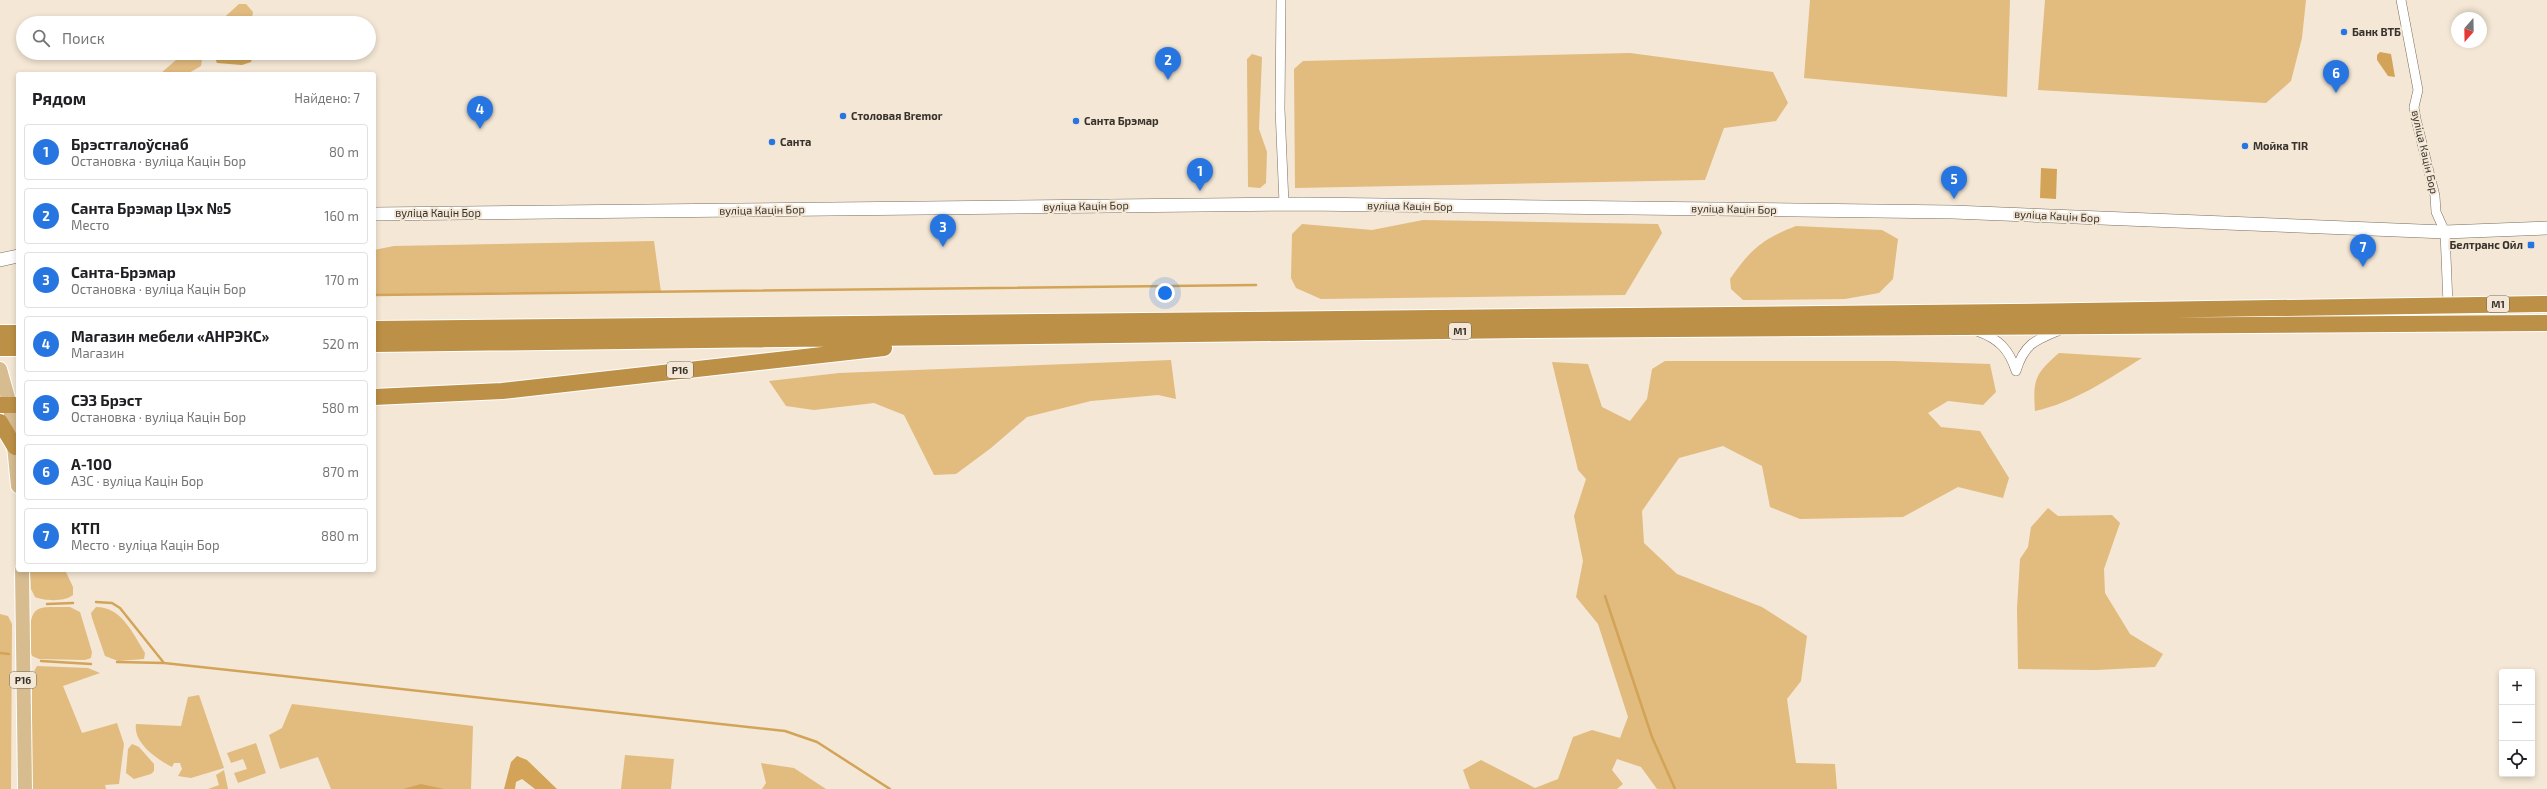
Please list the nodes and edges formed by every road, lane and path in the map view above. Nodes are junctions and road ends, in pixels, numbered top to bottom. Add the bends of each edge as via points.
1 (1281, 0) edge
2 (2401, 0) edge
3 (1284, 204) junction
4 (376, 214) edge
5 (2547, 228) edge
6 (2445, 232) junction
7 (16, 256) edge
8 (0, 260) edge
9 (2448, 304) junction
10 (2547, 304) edge
11 (2547, 323) edge
12 (2068, 326) junction
13 (1967, 327) junction
14 (376, 329) edge
15 (0, 333) edge
16 (16, 333) edge
17 (986, 337) junction
18 (376, 344) edge
19 (0, 348) edge
20 (16, 348) edge
21 (0, 369) edge
22 (376, 398) edge
23 (9, 405) edge
24 (0, 422) edge
25 (16, 441) edge
26 (15, 447) junction
27 (16, 460) edge
28 (22, 572) edge
29 (25, 789) edge

1 - 3 street via 1280,109
2 - 6 street, вуліца Кацін Бор via 2418,90 2414,107 2435,196 2436,212
3 - 4 main road, вуліца Кацін Бор
3 - 6 main road, вуліца Кацін Бор via 1953,212
5 - 6 main road, вуліца Кацін Бор
6 - 9 street, вуліца Кацін Бор
7 - 8 main road
9 - 10 highway, М1
9 - 14 highway, М1 via 2009,312
11 - 12 highway, М1
12 - 13 highway, М1
12 - 13 street via 2035,341 2025,349 2016,371 2007,349 2000,342
13 - 17 highway, М1
15 - 16 highway
17 - 18 highway, М1
17 - 22 highway, Р16 via 502,391
19 - 20 highway
21 - 23 main road
23 - 26 main road
24 - 26 highway
25 - 26 highway
26 - 27 main road
28 - 29 main road, Р16

